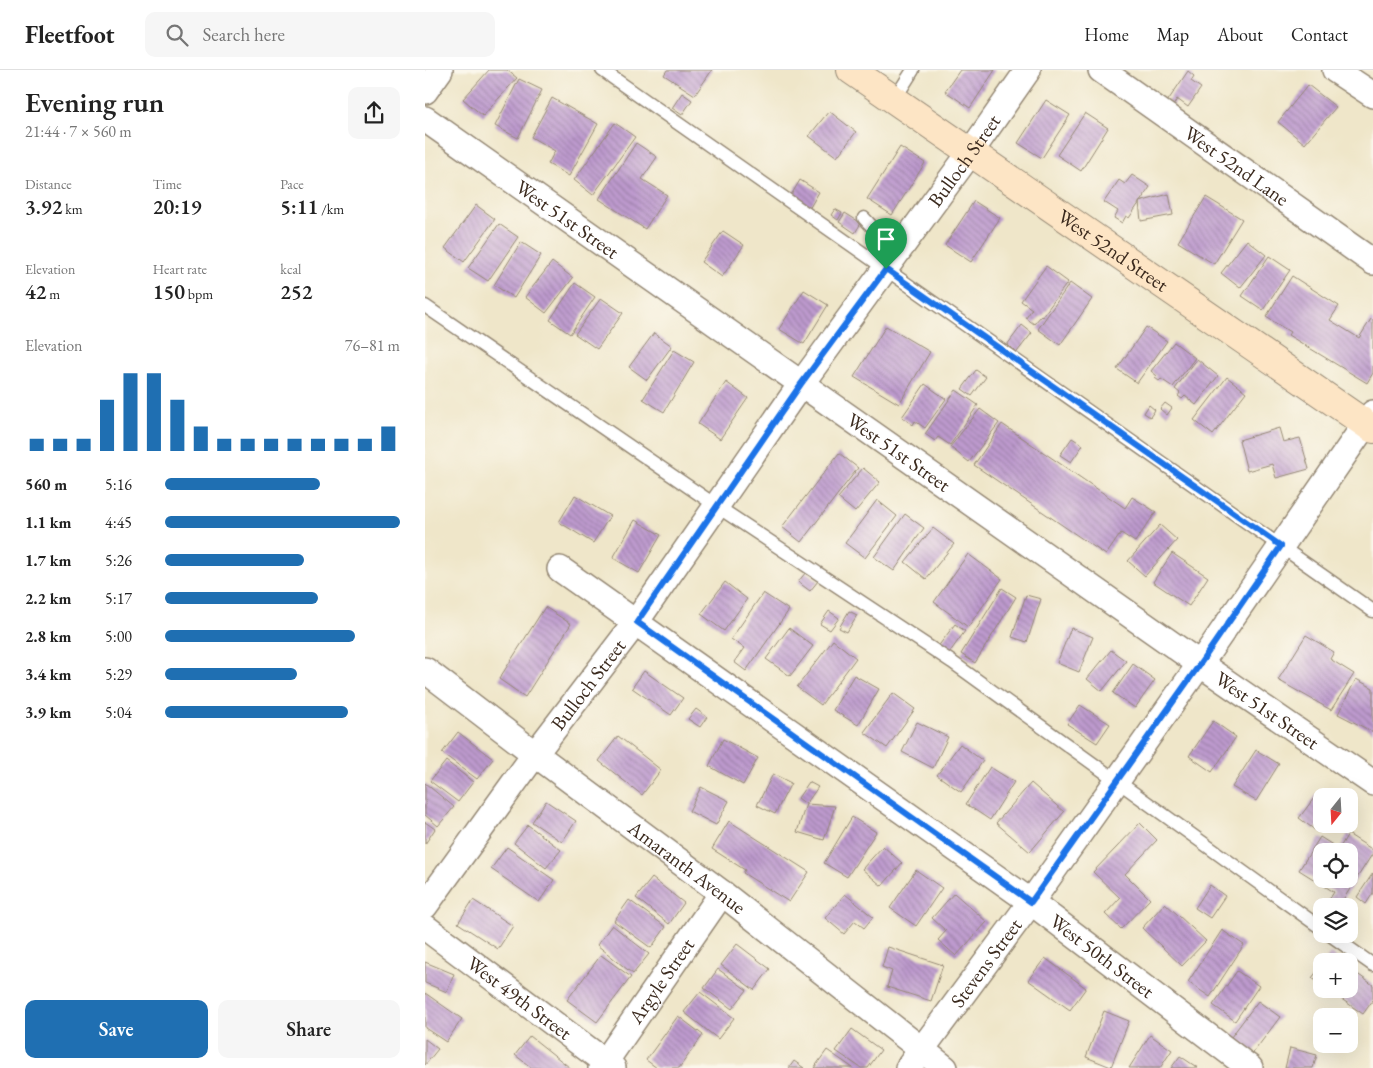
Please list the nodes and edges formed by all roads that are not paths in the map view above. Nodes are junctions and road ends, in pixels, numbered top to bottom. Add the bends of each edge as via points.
1 (440, 70) edge
2 (602, 70) edge
3 (851, 70) edge
4 (913, 70) edge
5 (1028, 70) edge
6 (1101, 70) edge
7 (1335, 70) edge
8 (425, 91) edge
9 (1373, 95) edge
10 (894, 100) junction
11 (425, 119) edge
12 (970, 154) junction
13 (863, 218) dead end
14 (901, 249) junction
15 (1373, 262) edge
16 (886, 269) junction
17 (425, 306) edge
18 (801, 384) junction
19 (1370, 422) edge
20 (717, 506) junction
21 (1281, 546) junction
22 (560, 569) dead end
23 (1373, 611) edge
24 (637, 622) junction
25 (1200, 664) junction
26 (425, 670) edge
27 (535, 754) junction
28 (1117, 781) junction
29 (1373, 783) edge
30 (722, 893) junction
31 (1031, 902) junction
32 (425, 906) edge
33 (1313, 922) edge
34 (425, 927) edge
35 (1342, 943) edge
36 (1373, 965) edge
37 (915, 1059) edge
38 (607, 1066) edge
39 (945, 1068) edge
40 (1250, 1068) edge

1 - 8 street
2 - 16 lane
3 - 10 main road, West 52nd Street
4 - 10 lane
5 - 12 street, Bulloch Street
6 - 15 street, West 52nd Lane
7 - 9 street
10 - 12 main road, West 52nd Street
11 - 18 street, West 51st Street
12 - 14 street, Bulloch Street
12 - 19 main road, West 52nd Street
13 - 14 lane
14 - 16 street, Bulloch Street
16 - 18 street, Bulloch Street
16 - 21 lane
17 - 20 lane
18 - 20 street, Bulloch Street
18 - 25 street, West 51st Street
19 - 21 street, Stevens Street
20 - 24 street, Bulloch Street
20 - 28 lane via 959,667
21 - 23 lane
21 - 25 street, Stevens Street
22 - 24 street, West 50th Street
24 - 27 street, Bulloch Street
24 - 31 street, West 50th Street
25 - 28 street, Stevens Street
25 - 29 street, West 51st Street
26 - 27 street, Amaranth Avenue
27 - 30 street, Amaranth Avenue
27 - 32 street, Bulloch Street
28 - 31 street, Stevens Street
28 - 33 lane
30 - 37 street, Amaranth Avenue
30 - 38 street, Argyle Street
31 - 37 street, Stevens Street
31 - 40 street, West 50th Street
34 - 38 street, West 49th Street
35 - 36 lane
37 - 39 street, Amaranth Avenue

